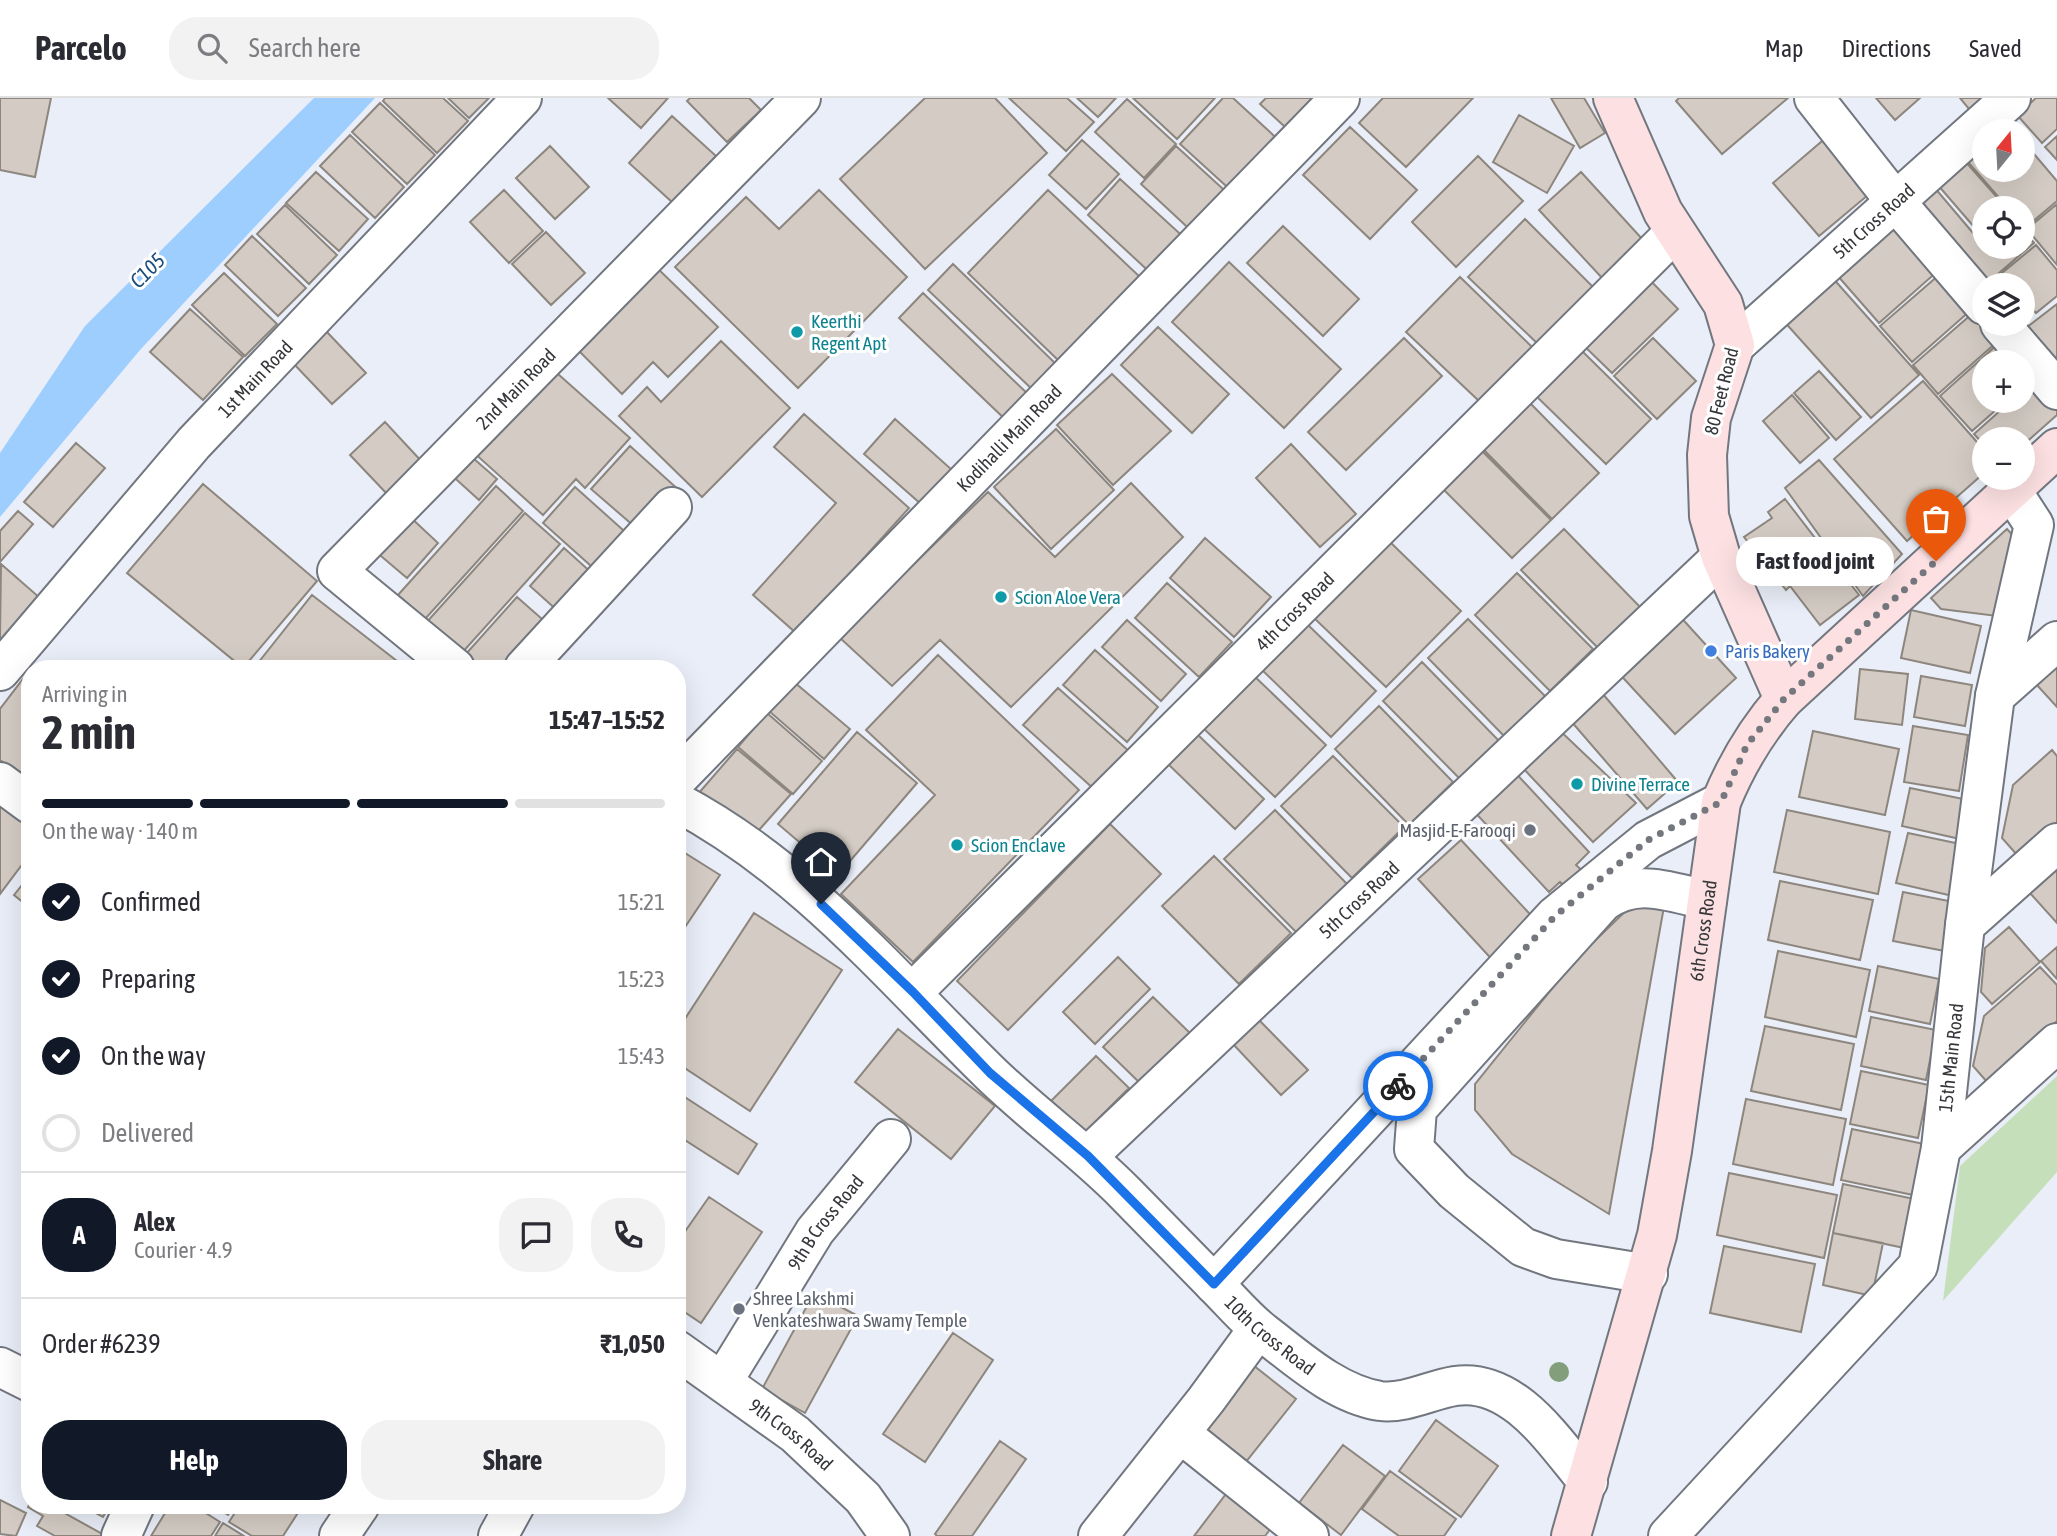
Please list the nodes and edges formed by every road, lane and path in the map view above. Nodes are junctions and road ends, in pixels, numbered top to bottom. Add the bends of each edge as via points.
1 (522, 98) edge
2 (801, 98) edge
3 (1340, 98) edge
4 (1613, 98) edge
5 (1814, 98) edge
6 (2011, 98) edge
7 (1895, 201) junction
8 (1675, 232) junction
9 (1972, 291) edge
10 (2010, 336) edge
11 (1735, 345) junction
12 (2057, 390) edge
13 (2057, 449) edge
14 (2012, 491) junction
15 (672, 507) dead end
16 (1721, 557) junction
17 (2057, 640) edge
18 (445, 660) edge
19 (531, 660) edge
20 (0, 671) edge
21 (1996, 696) junction
22 (1784, 699) junction
23 (686, 770) edge
24 (0, 782) edge
25 (21, 797) edge
26 (1721, 802) junction
27 (686, 807) edge
28 (2057, 843) edge
29 (1707, 901) junction
30 (1965, 925) junction
31 (913, 992) junction
32 (2057, 1043) edge
33 (891, 1139) dead end
34 (1941, 1148) junction
35 (1088, 1156) junction
36 (1648, 1274) junction
37 (1214, 1284) junction
38 (1258, 1329) junction
39 (686, 1356) edge
40 (0, 1367) edge
41 (21, 1378) edge
42 (723, 1381) junction
43 (1180, 1433) junction
44 (1588, 1482) junction
45 (131, 1514) edge
46 (354, 1514) edge
47 (510, 1514) edge
48 (121, 1536) edge
49 (339, 1536) edge
50 (498, 1536) edge
51 (890, 1536) edge
52 (1098, 1536) edge
53 (1309, 1536) edge
54 (1571, 1536) edge
55 (1668, 1536) edge

1 - 20 street, 1st Main Road via 194,443
2 - 18 street, 2nd Main Road via 337,571
3 - 23 street, Kodihalli Main Road
4 - 8 street, 80 Feet Road via 1648,183
5 - 7 street
6 - 7 street, 5th Cross Road
7 - 9 street
7 - 11 street, 5th Cross Road
8 - 11 street, 80 Feet Road via 1723,304
8 - 31 street, 4th Cross Road
10 - 12 street
11 - 16 street, 80 Feet Road via 1711,418 1707,455 1709,516
13 - 14 street, 6th Cross Road
14 - 21 street, 15th Main Road via 2034,525
14 - 22 street, 6th Cross Road
15 - 19 street
16 - 22 street, 80 Feet Road
16 - 35 street, 5th Cross Road
17 - 21 street
21 - 30 street, 15th Main Road
22 - 26 street, 6th Cross Road via 1747,745
24 - 25 street
26 - 29 street, 6th Cross Road
26 - 37 street via 1648,840 1555,916
27 - 31 street, 10th Cross Road via 739,838 802,886
28 - 30 street
29 - 36 street, 6th Cross Road via 1665,1192
29 - 36 street via 1634,887 1618,891 1603,902 1417,1109 1414,1149 1454,1191 1524,1247 1556,1259
30 - 34 street, 15th Main Road
31 - 35 street, 10th Cross Road via 990,1073
32 - 34 street
33 - 42 street, 9th B Cross Road via 815,1231
34 - 55 street, 15th Main Road via 1918,1266
35 - 37 street, 10th Cross Road
36 - 44 street, 6th Cross Road
37 - 38 street, 10th Cross Road
38 - 43 street
38 - 44 street, 10th Cross Road via 1311,1368 1364,1397 1393,1401 1467,1385 1489,1389 1533,1417
39 - 42 street, 9th Cross Road
40 - 41 street
42 - 51 street, 9th Cross Road via 795,1434 863,1497
43 - 52 street
43 - 53 street
44 - 54 street, 6th Cross Road
45 - 48 street
46 - 49 street
47 - 50 street

